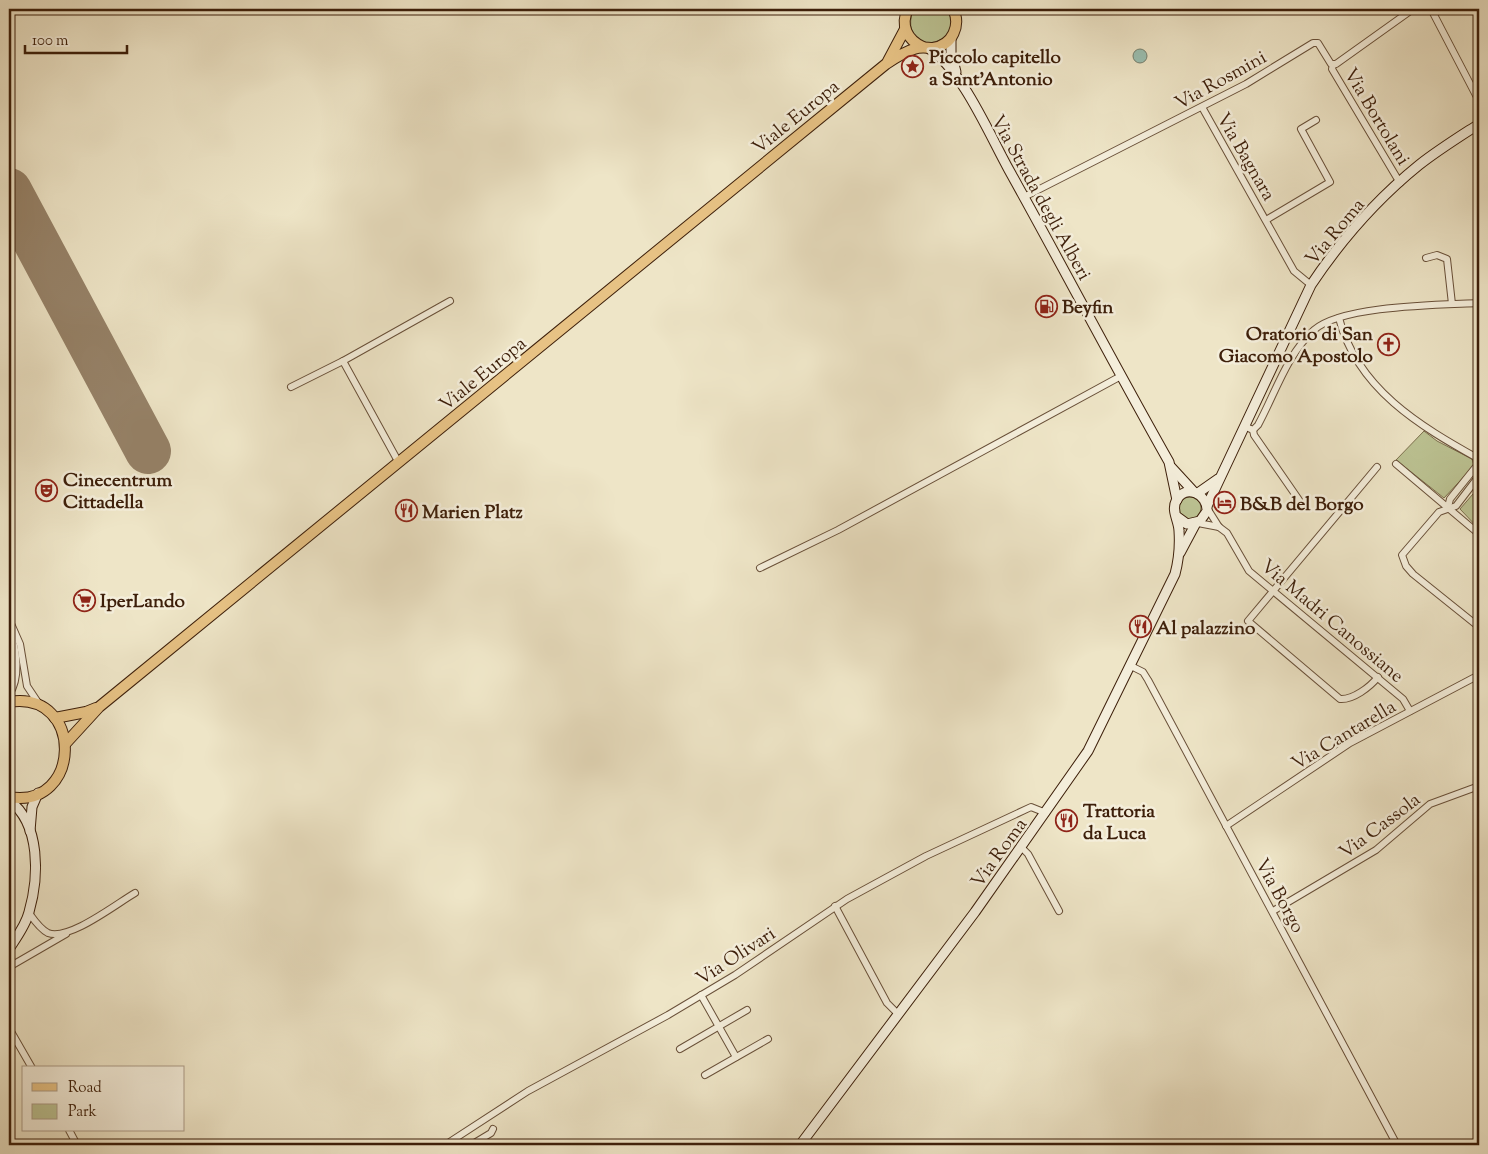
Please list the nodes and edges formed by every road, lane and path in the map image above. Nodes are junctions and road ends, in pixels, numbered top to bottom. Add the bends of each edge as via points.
1 (907, 9) edge
2 (953, 9) edge
3 (962, 9) edge
4 (1413, 9) edge
5 (1431, 9) edge
6 (956, 24) junction
7 (905, 29) junction
8 (951, 38) junction
9 (926, 47) junction
10 (886, 64) junction
11 (1333, 65) junction
12 (956, 75) junction
13 (1479, 101) edge
14 (1202, 107) junction
15 (1316, 120) dead end
16 (1479, 124) edge
17 (1400, 183) junction
18 (1024, 197) junction
19 (1266, 220) junction
20 (1426, 258) dead end
21 (1311, 285) junction
22 (450, 301) dead end
23 (1479, 303) edge
24 (1452, 304) junction
25 (1339, 318) junction
26 (1278, 357) junction
27 (343, 361) junction
28 (1290, 363) junction
29 (1121, 376) junction
30 (291, 387) dead end
31 (1244, 426) junction
32 (1253, 430) junction
33 (1479, 459) edge
34 (399, 463) junction
35 (1479, 463) edge
36 (1396, 464) dead end
37 (1171, 467) junction
38 (1377, 467) dead end
39 (1479, 476) edge
40 (1220, 477) junction
41 (1196, 493) junction
42 (1176, 500) junction
43 (1299, 500) dead end
44 (1207, 507) junction
45 (1448, 507) junction
46 (1176, 516) junction
47 (1197, 523) junction
48 (1220, 527) junction
49 (1479, 534) edge
50 (1180, 554) junction
51 (760, 568) dead end
52 (1273, 590) junction
53 (9, 618) edge
54 (1479, 627) edge
55 (9, 632) edge
56 (14, 651) junction
57 (9, 664) edge
58 (1131, 666) junction
59 (1479, 675) edge
60 (1378, 677) junction
61 (9, 695) edge
62 (9, 702) edge
63 (41, 707) junction
64 (99, 707) junction
65 (1410, 711) junction
66 (54, 718) junction
67 (66, 743) junction
68 (1479, 786) edge
69 (38, 793) junction
70 (9, 798) edge
71 (1046, 813) junction
72 (1226, 826) junction
73 (30, 831) junction
74 (1021, 847) junction
75 (135, 893) dead end
76 (836, 906) junction
77 (1059, 911) dead end
78 (1274, 912) junction
79 (29, 913) junction
80 (66, 934) junction
81 (9, 949) edge
82 (9, 966) edge
83 (701, 995) junction
84 (747, 1010) dead end
85 (898, 1014) junction
86 (718, 1026) junction
87 (9, 1028) edge
88 (768, 1039) dead end
89 (680, 1049) dead end
90 (736, 1057) junction
91 (31, 1066) edge
92 (705, 1075) dead end
93 (493, 1129) dead end
94 (70, 1132) edge
95 (448, 1144) edge
96 (77, 1145) edge
97 (471, 1145) edge
98 (800, 1145) edge
99 (1398, 1145) edge

1 - 7 main road, Viale Europa
2 - 6 main road
3 - 6 main road
4 - 11 street
5 - 13 street
6 - 8 main road
7 - 9 main road via 910,39
7 - 10 main road, Viale Europa
8 - 9 main road, Viale Europa via 943,44
8 - 12 main road, Via Strada degli Alberi
9 - 10 main road, Viale Europa via 915,48
9 - 12 main road, Via Strada degli Alberi via 938,54
10 - 34 main road, Viale Europa
11 - 14 street, Via Rosmini via 1318,43 1313,43
11 - 17 street, Via Bortolani via 1332,69
12 - 18 main road, Via Strada degli Alberi
14 - 18 street, Via Rosmini
14 - 19 street, Via Bagnara
15 - 19 street, Via Bagnara via 1300,128 1330,182
16 - 17 main road, Via Roma via 1420,164
17 - 21 main road, Via Roma via 1352,230
18 - 29 main road, Via Strada degli Alberi
19 - 21 street, Via Bagnara via 1294,271
20 - 24 street via 1437,255 1447,259
21 - 26 main road, Via Roma
22 - 27 street
23 - 24 street
24 - 25 street via 1394,308
25 - 28 street via 1315,329
25 - 33 street via 1345,336 1372,383 1414,420
26 - 28 street
26 - 31 main road, Via Roma
27 - 30 street
27 - 34 street
28 - 32 street
29 - 37 main road, Via Strada degli Alberi
29 - 51 street via 838,530
31 - 32 street
31 - 40 main road, Via Roma
32 - 43 street
34 - 64 main road, Viale Europa
35 - 45 street via 1450,499
36 - 45 street
37 - 41 main road, Via Strada degli Alberi
37 - 42 main road, Via Strada degli Alberi
38 - 52 street
39 - 45 street via 1456,506
40 - 41 main road, Via Roma
40 - 44 main road, Via Roma
41 - 42 main road, Via Roma via 1182,494
41 - 44 main road via 1204,499
42 - 46 main road, Via Roma
44 - 47 main road, Via Roma via 1204,517
44 - 48 street, Via Madri Canossiane
45 - 49 street
45 - 54 street via 1418,534 1402,555 1403,560 1413,574
46 - 47 main road via 1183,522
46 - 50 main road, Via Roma
47 - 48 street
47 - 50 main road, Via Roma
48 - 52 street, Via Madri Canossiane via 1249,570
50 - 58 main road, Via Roma via 1175,574
52 - 60 street, Via Madri Canossiane
52 - 60 street via 1248,620 1334,695 1345,700
53 - 63 street via 20,644 27,686
55 - 56 street
56 - 57 street
56 - 61 street via 15,682
58 - 71 main road, Via Roma via 1088,751
58 - 72 street, Via Borgo via 1143,672 1148,680
59 - 65 street, Via Cantarella
60 - 65 street, Via Madri Canossiane via 1404,699
62 - 63 main road via 18,700
63 - 66 main road
64 - 66 main road, Viale Europa
64 - 67 main road, Viale Europa
65 - 72 street, Via Cantarella via 1350,743
66 - 67 main road
67 - 69 main road via 60,773
68 - 78 street, Via Cassola via 1430,804 1376,850
69 - 70 main road
69 - 73 main road via 32,807
70 - 73 main road
71 - 74 main road, Via Roma
71 - 76 street, Via Olivari via 1031,807 926,856
72 - 78 street, Via Borgo
73 - 79 main road via 36,858
74 - 77 street
74 - 85 main road, Via Roma
75 - 80 street
76 - 83 street, Via Olivari
76 - 85 street via 887,1003
78 - 99 street, Via Borgo
79 - 80 street via 48,933
79 - 81 main road
80 - 82 street
83 - 86 street
83 - 95 street, Via Olivari via 528,1092
84 - 86 street
85 - 98 main road, Via Roma
86 - 89 street
86 - 90 street
87 - 91 street
88 - 90 street
90 - 92 street
93 - 97 street
94 - 96 street

